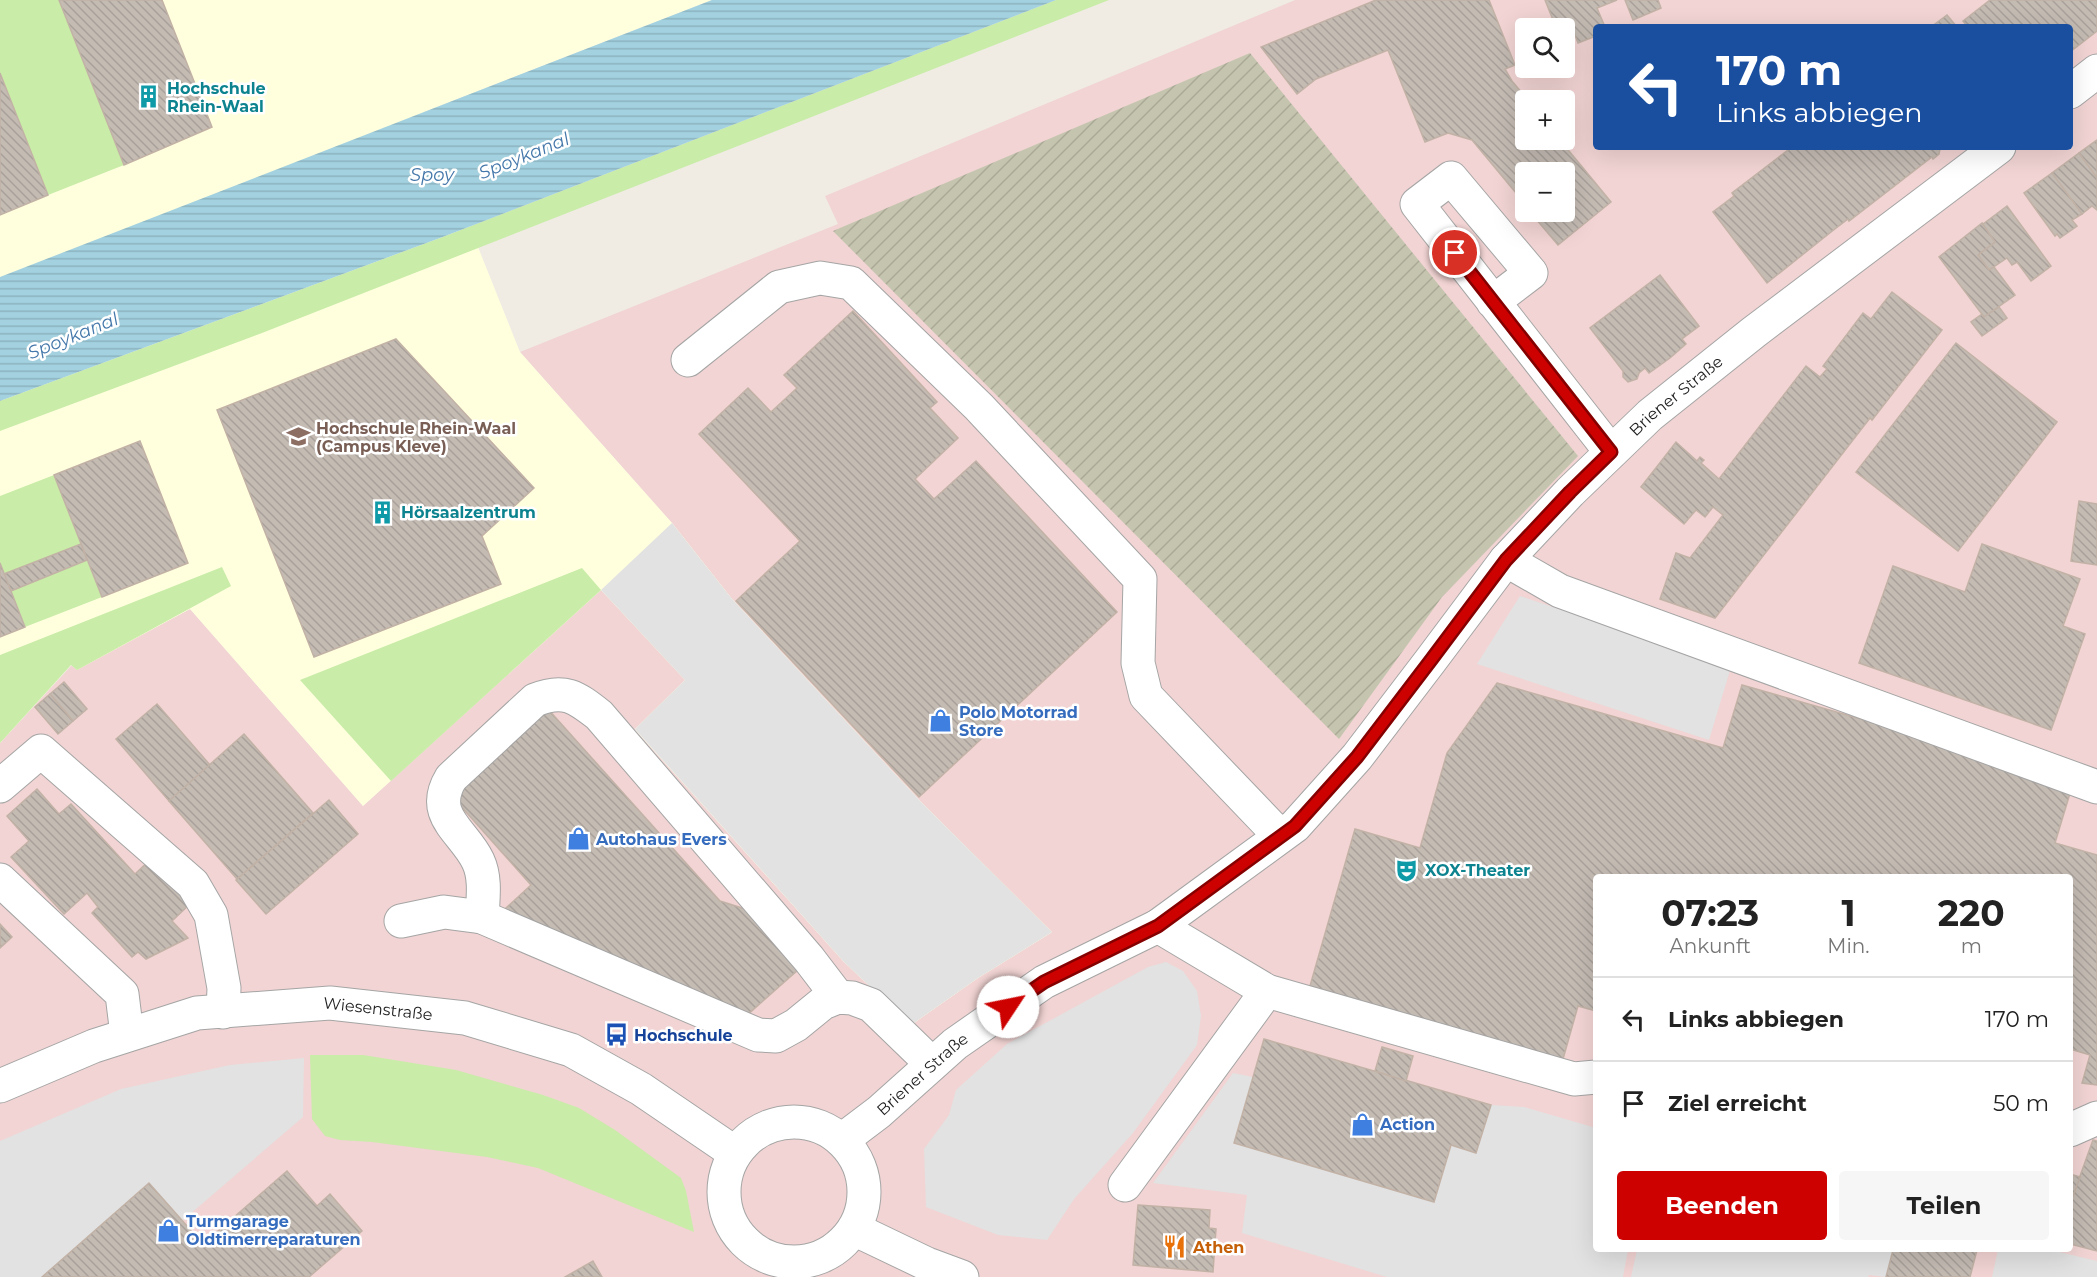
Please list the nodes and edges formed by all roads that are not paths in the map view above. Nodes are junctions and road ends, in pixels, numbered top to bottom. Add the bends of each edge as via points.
1 (2097, 71) edge
2 (2073, 90) edge
3 (1995, 150) edge
4 (1493, 302) dead end
5 (688, 360) dead end
6 (1611, 452) junction
7 (1506, 560) junction
8 (0, 786) edge
9 (2097, 787) edge
10 (1280, 836) junction
11 (0, 880) edge
12 (482, 917) junction
13 (401, 921) dead end
14 (1158, 926) junction
15 (1267, 991) junction
16 (838, 997) junction
17 (223, 1012) junction
18 (127, 1035) junction
19 (932, 1064) junction
20 (1593, 1077) edge
21 (0, 1086) edge
22 (2097, 1118) edge
23 (2073, 1129) edge
24 (842, 1140) junction
25 (735, 1153) junction
26 (1125, 1185) dead end
27 (854, 1229) junction
28 (758, 1266) edge
29 (962, 1277) edge

1 - 2 street
3 - 6 street, Briener Straße via 1754,332 1650,415
4 - 6 street
5 - 10 street via 779,286 820,278 851,283 980,407 1140,579 1138,663 1146,696
6 - 7 street, Briener Straße
7 - 9 street via 1560,591
7 - 10 street, Briener Straße via 1357,757 1295,826
8 - 17 street via 41,751 193,885 211,915 224,988
10 - 14 street, Briener Straße
11 - 18 street via 122,994
12 - 13 street via 444,912
12 - 16 street via 758,1035 776,1036
12 - 16 street via 483,876 477,859 443,808 443,790 535,700 551,694 565,695 580,700 599,716 809,958
14 - 15 street
14 - 19 street, Briener Straße via 1044,982
15 - 20 street via 1574,1079
15 - 26 street
16 - 19 street via 871,1005
17 - 18 street, Wiesenstraße via 197,1013
17 - 25 street, Wiesenstraße via 330,1003 465,1018 571,1050 641,1089
18 - 21 street, Wiesenstraße
19 - 24 street, Briener Straße
22 - 23 street
24 - 25 street via 801,1121 779,1123 754,1133
24 - 27 street via 856,1159 864,1182 863,1206
25 - 28 street via 725,1175 724,1199 730,1222
27 - 28 street via 836,1248 813,1260
27 - 29 street

